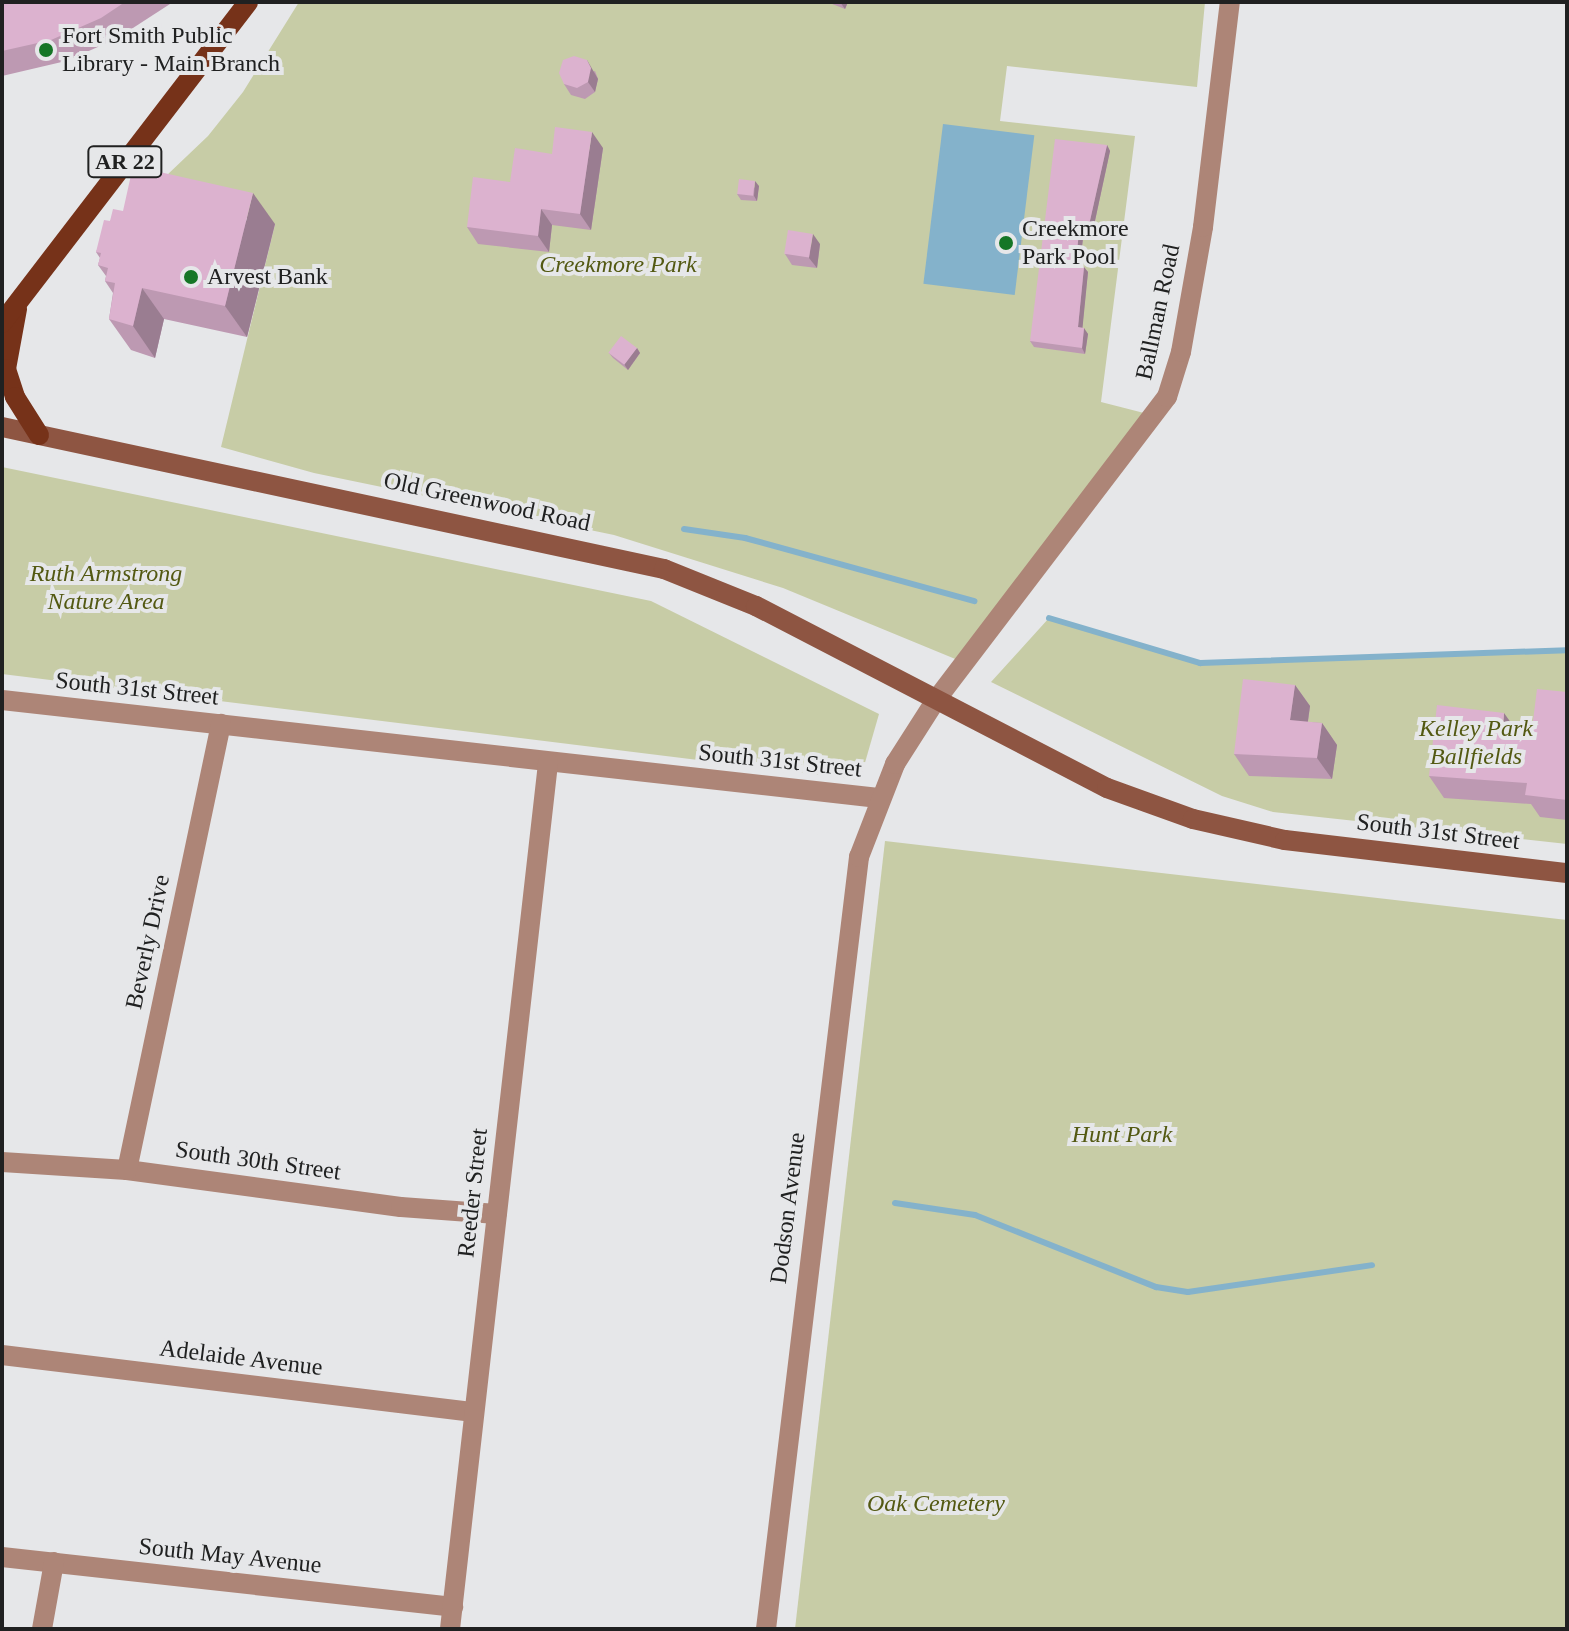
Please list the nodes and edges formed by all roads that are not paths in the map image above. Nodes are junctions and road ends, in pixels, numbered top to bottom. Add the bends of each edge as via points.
1 (248, 2) edge
2 (1230, 2) edge
3 (20, 299) junction
4 (2, 323) edge
5 (2, 427) edge
6 (39, 435) junction
7 (2, 700) edge
8 (936, 700) junction
9 (221, 724) junction
10 (548, 763) junction
11 (879, 798) junction
12 (1567, 873) edge
13 (7, 1161) edge
14 (127, 1170) junction
15 (497, 1214) junction
16 (2, 1355) edge
17 (474, 1412) junction
18 (2, 1557) edge
19 (54, 1562) junction
20 (453, 1607) junction
21 (42, 1629) edge
22 (450, 1629) edge
23 (766, 1629) edge

1 - 3 main road, AR 22
2 - 8 street, Ballman Road via 1203,227 1181,352 1167,397
3 - 4 main road, AR 22
3 - 6 main road via 6,369 15,397
5 - 6 main road, Old Greenwood Road
6 - 8 main road, Old Greenwood Road via 664,569 756,606
7 - 9 street, South 31st Street
8 - 11 street, South 31st Street
8 - 12 main road, South 31st Street via 1116,792 1193,819 1285,840
9 - 10 street, South 31st Street
9 - 14 street, Beverly Drive
10 - 11 street, South 31st Street
10 - 15 street, Reeder Street
11 - 23 street, Dodson Avenue via 854,882
13 - 14 street, South 30th Street
14 - 15 street, South 30th Street via 401,1207
15 - 17 street, Reeder Street
16 - 17 street, Adelaide Avenue
17 - 20 street, Reeder Street
18 - 19 street, South May Avenue
19 - 20 street, South May Avenue
19 - 21 street
20 - 22 street, Reeder Street

